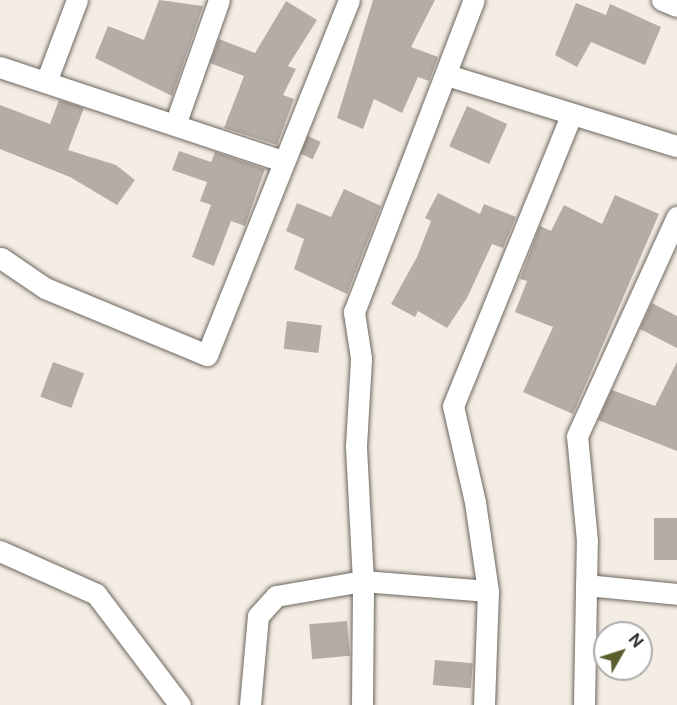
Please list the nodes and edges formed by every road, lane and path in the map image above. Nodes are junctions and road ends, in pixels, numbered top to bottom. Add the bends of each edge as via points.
1 (77, 0) edge
2 (219, 0) edge
3 (349, 0) edge
4 (474, 0) edge
5 (662, 0) edge
6 (677, 6) edge
7 (0, 67) edge
8 (447, 75) junction
9 (46, 82) junction
10 (571, 115) junction
11 (176, 122) junction
12 (677, 146) edge
13 (283, 161) junction
14 (677, 217) edge
15 (1, 258) edge
16 (0, 552) edge
17 (363, 581) junction
18 (586, 585) junction
19 (488, 591) junction
20 (677, 594) edge
21 (180, 705) edge
22 (250, 705) edge
23 (362, 705) edge
24 (484, 705) edge
25 (584, 705) edge

1 - 9 street
2 - 11 street
3 - 13 street
4 - 8 street
5 - 6 street
7 - 9 street
8 - 10 street
8 - 17 street via 354,312 361,358 356,446
9 - 11 street
10 - 12 street
10 - 19 street via 453,406 474,493
11 - 13 street
13 - 15 street via 207,355 45,288
14 - 18 street via 580,420 577,451 587,541
16 - 21 street via 96,594
17 - 19 street
17 - 22 street via 276,596 261,607
17 - 23 street
18 - 20 street
18 - 25 street
19 - 24 street

